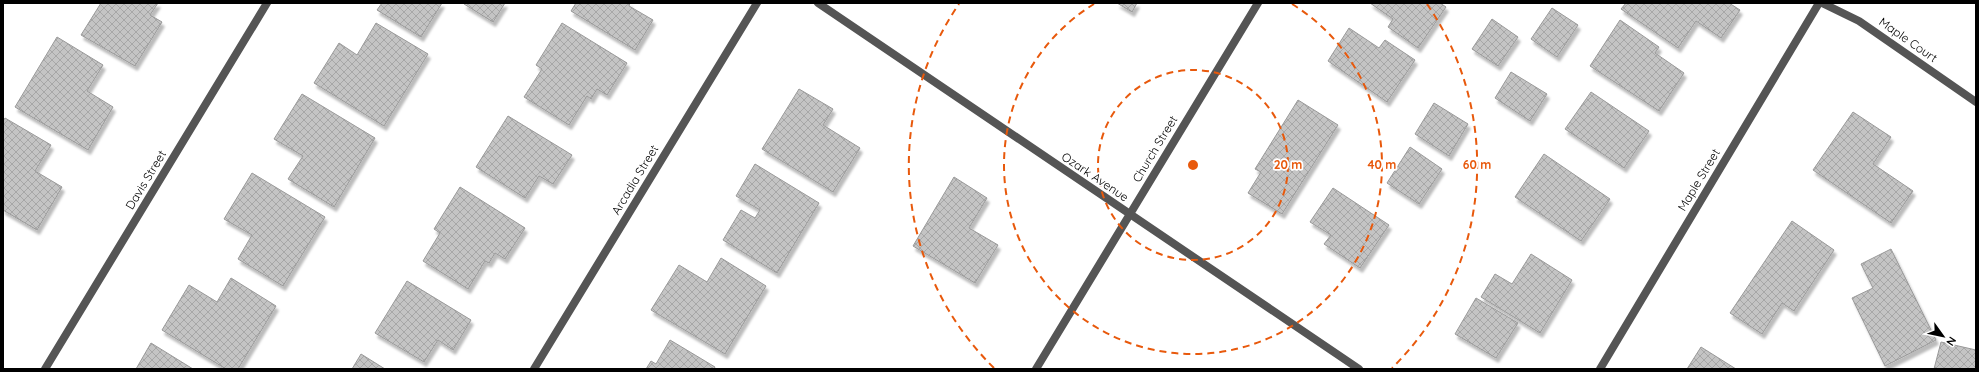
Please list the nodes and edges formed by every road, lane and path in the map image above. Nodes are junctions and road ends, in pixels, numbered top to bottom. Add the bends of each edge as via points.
1 (268, 3) edge
2 (757, 3) edge
3 (818, 3) edge
4 (1258, 3) edge
5 (1819, 3) edge
6 (1822, 3) edge
7 (1976, 102) edge
8 (1130, 215) junction
9 (45, 369) edge
10 (534, 369) edge
11 (1036, 369) edge
12 (1359, 369) edge
13 (1600, 369) edge

1 - 9 street, Davis Street
2 - 10 street, Arcadia Street
3 - 8 street, Ozark Avenue
4 - 8 street, Church Street
5 - 13 street, Maple Street
6 - 7 street, Maple Court via 1859,21
8 - 11 street, Church Street
8 - 12 street, Ozark Avenue

